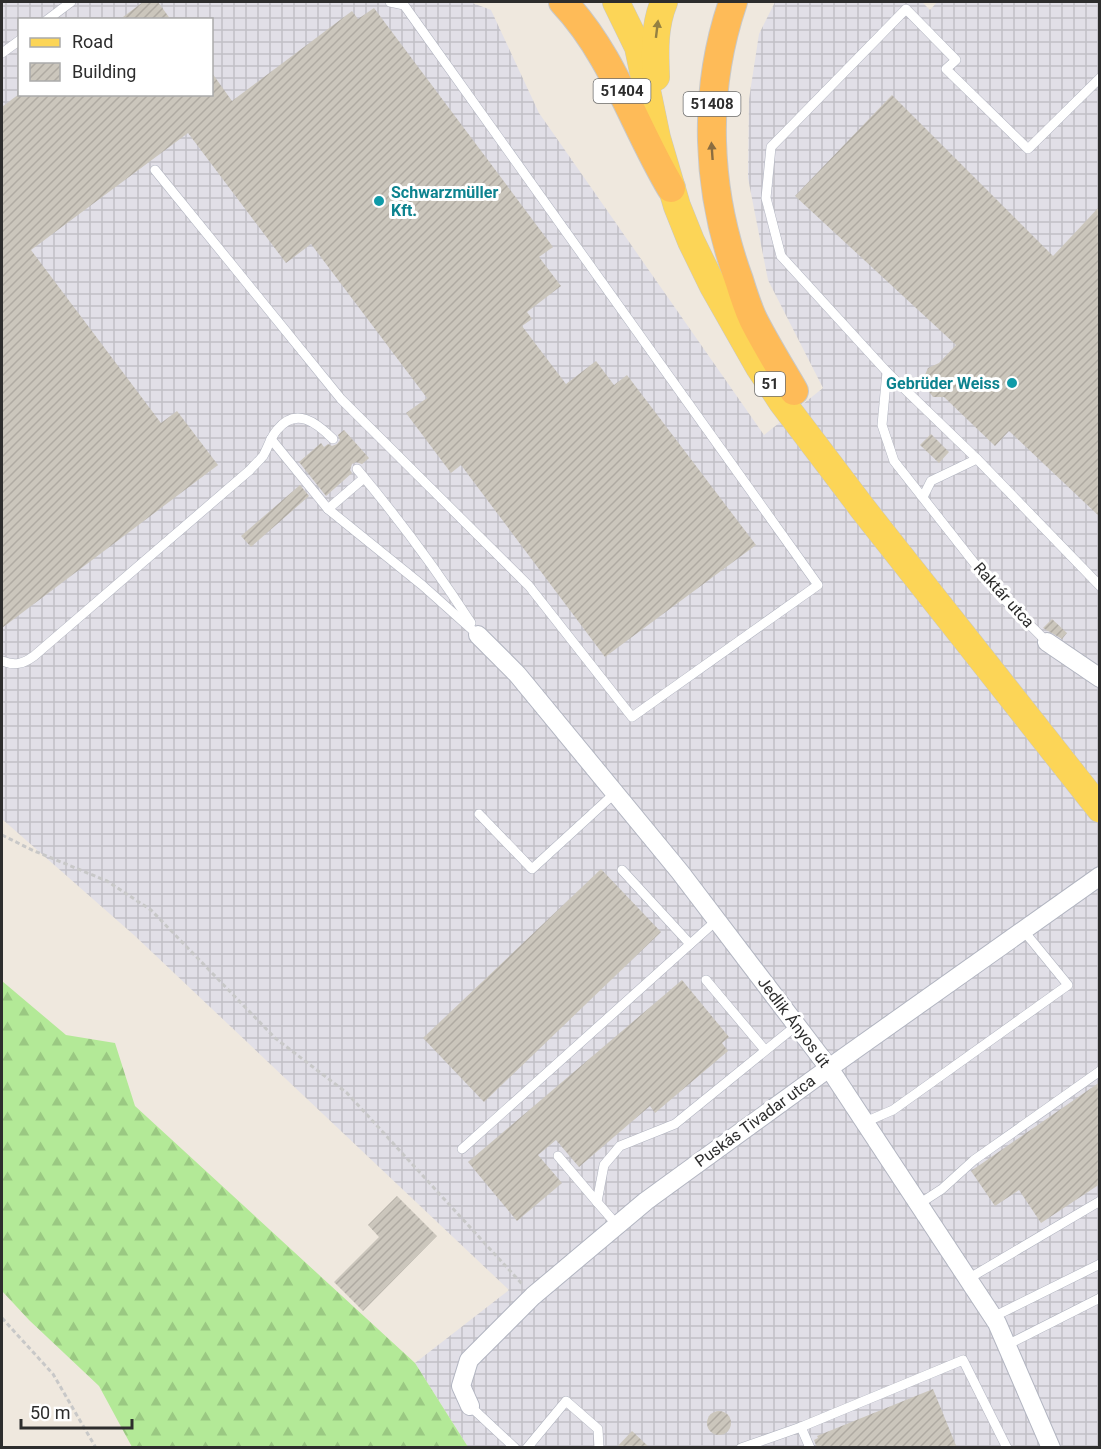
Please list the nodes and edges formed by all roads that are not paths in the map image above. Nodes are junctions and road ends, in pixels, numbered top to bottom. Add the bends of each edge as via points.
1 (71, 2) edge
2 (390, 2) edge
3 (562, 2) edge
4 (616, 2) edge
5 (627, 2) edge
6 (649, 2) edge
7 (664, 2) edge
8 (733, 2) edge
9 (50, 18) edge
10 (18, 41) edge
11 (2, 53) edge
12 (1100, 78) edge
13 (155, 170) dead end
14 (671, 188) junction
15 (887, 372) junction
16 (794, 391) junction
17 (271, 439) junction
18 (333, 440) dead end
19 (977, 459) junction
20 (357, 469) dead end
21 (364, 478) junction
22 (923, 497) junction
23 (328, 509) junction
24 (1100, 586) edge
25 (478, 635) junction
26 (1047, 642) joint
27 (2, 661) edge
28 (1100, 678) edge
29 (1100, 784) edge
30 (615, 793) junction
31 (1100, 809) edge
32 (479, 814) dead end
33 (622, 870) dead end
34 (1100, 876) edge
35 (717, 920) junction
36 (1023, 930) junction
37 (690, 944) junction
38 (705, 980) dead end
39 (797, 1025) junction
40 (765, 1050) junction
41 (829, 1068) junction
42 (1100, 1071) edge
43 (865, 1122) junction
44 (462, 1149) dead end
45 (558, 1156) dead end
46 (1100, 1201) edge
47 (597, 1202) junction
48 (919, 1204) junction
49 (617, 1226) junction
50 (1099, 1267) edge
51 (968, 1279) junction
52 (1100, 1299) edge
53 (993, 1317) junction
54 (1007, 1345) junction
55 (470, 1406) joint
56 (801, 1427) junction
57 (513, 1446) edge
58 (527, 1448) edge
59 (598, 1448) edge
60 (741, 1448) edge
61 (810, 1448) edge
62 (1007, 1448) edge
63 (1051, 1448) edge

1 - 9 lane
2 - 13 lane via 404,5 819,585 632,717 529,586 342,399
3 - 14 highway, 51404 via 604,58
4 - 14 main road, 51 via 638,47
5 - 6 main road
16 -> 7 main road, 51 via 748,329 689,206 656,84 655,44 658,15
16 -> 8 highway, 51408 via 753,318 727,248 718,209 711,106 719,52
10 - 11 lane
12 - 15 lane via 1028,149 946,69 956,60 906,9 771,147 766,198 782,256
14 - 31 main road, 51 via 713,286 782,402
15 - 19 lane
15 - 22 lane, Raktár utca via 882,425 894,461
16 - 29 main road, 51
17 - 18 lane via 284,422 296,418 308,419
17 - 23 lane
17 - 27 lane via 264,455 250,470 34,656 23,664
19 - 22 lane via 931,481
19 - 24 lane
20 - 21 lane
21 - 23 lane
21 - 25 lane via 423,552
22 - 26 lane, Raktár utca via 998,592
23 - 25 lane
25 - 30 street, Jedlik Ányos út via 517,674
26 - 28 street, Raktár utca
30 - 32 lane via 532,869
30 - 35 street, Jedlik Ányos út
33 - 37 lane
34 - 36 street, Puskás Tivadar utca
35 - 37 lane
35 - 39 street, Jedlik Ányos út
36 - 41 street, Puskás Tivadar utca
36 - 43 lane via 1068,985 893,1110
37 - 44 lane
38 - 40 lane
39 - 40 lane
39 - 41 street, Jedlik Ányos út
40 - 47 lane via 675,1124 620,1146 604,1165
41 - 43 street, Jedlik Ányos út
41 - 49 street, Puskás Tivadar utca
42 - 48 lane
43 - 48 street, Jedlik Ányos út
45 - 47 lane
46 - 51 lane
47 - 49 lane
48 - 51 street, Jedlik Ányos út
49 - 55 street, Puskás Tivadar utca via 533,1296 470,1360 460,1386
50 - 53 lane
51 - 53 street, Jedlik Ányos út
52 - 54 lane
53 - 54 street, Jedlik Ányos út
54 - 63 street, Jedlik Ányos út
55 - 57 lane
56 - 60 lane
56 - 61 lane
56 - 62 lane via 963,1360
58 - 59 lane via 566,1401 598,1430

